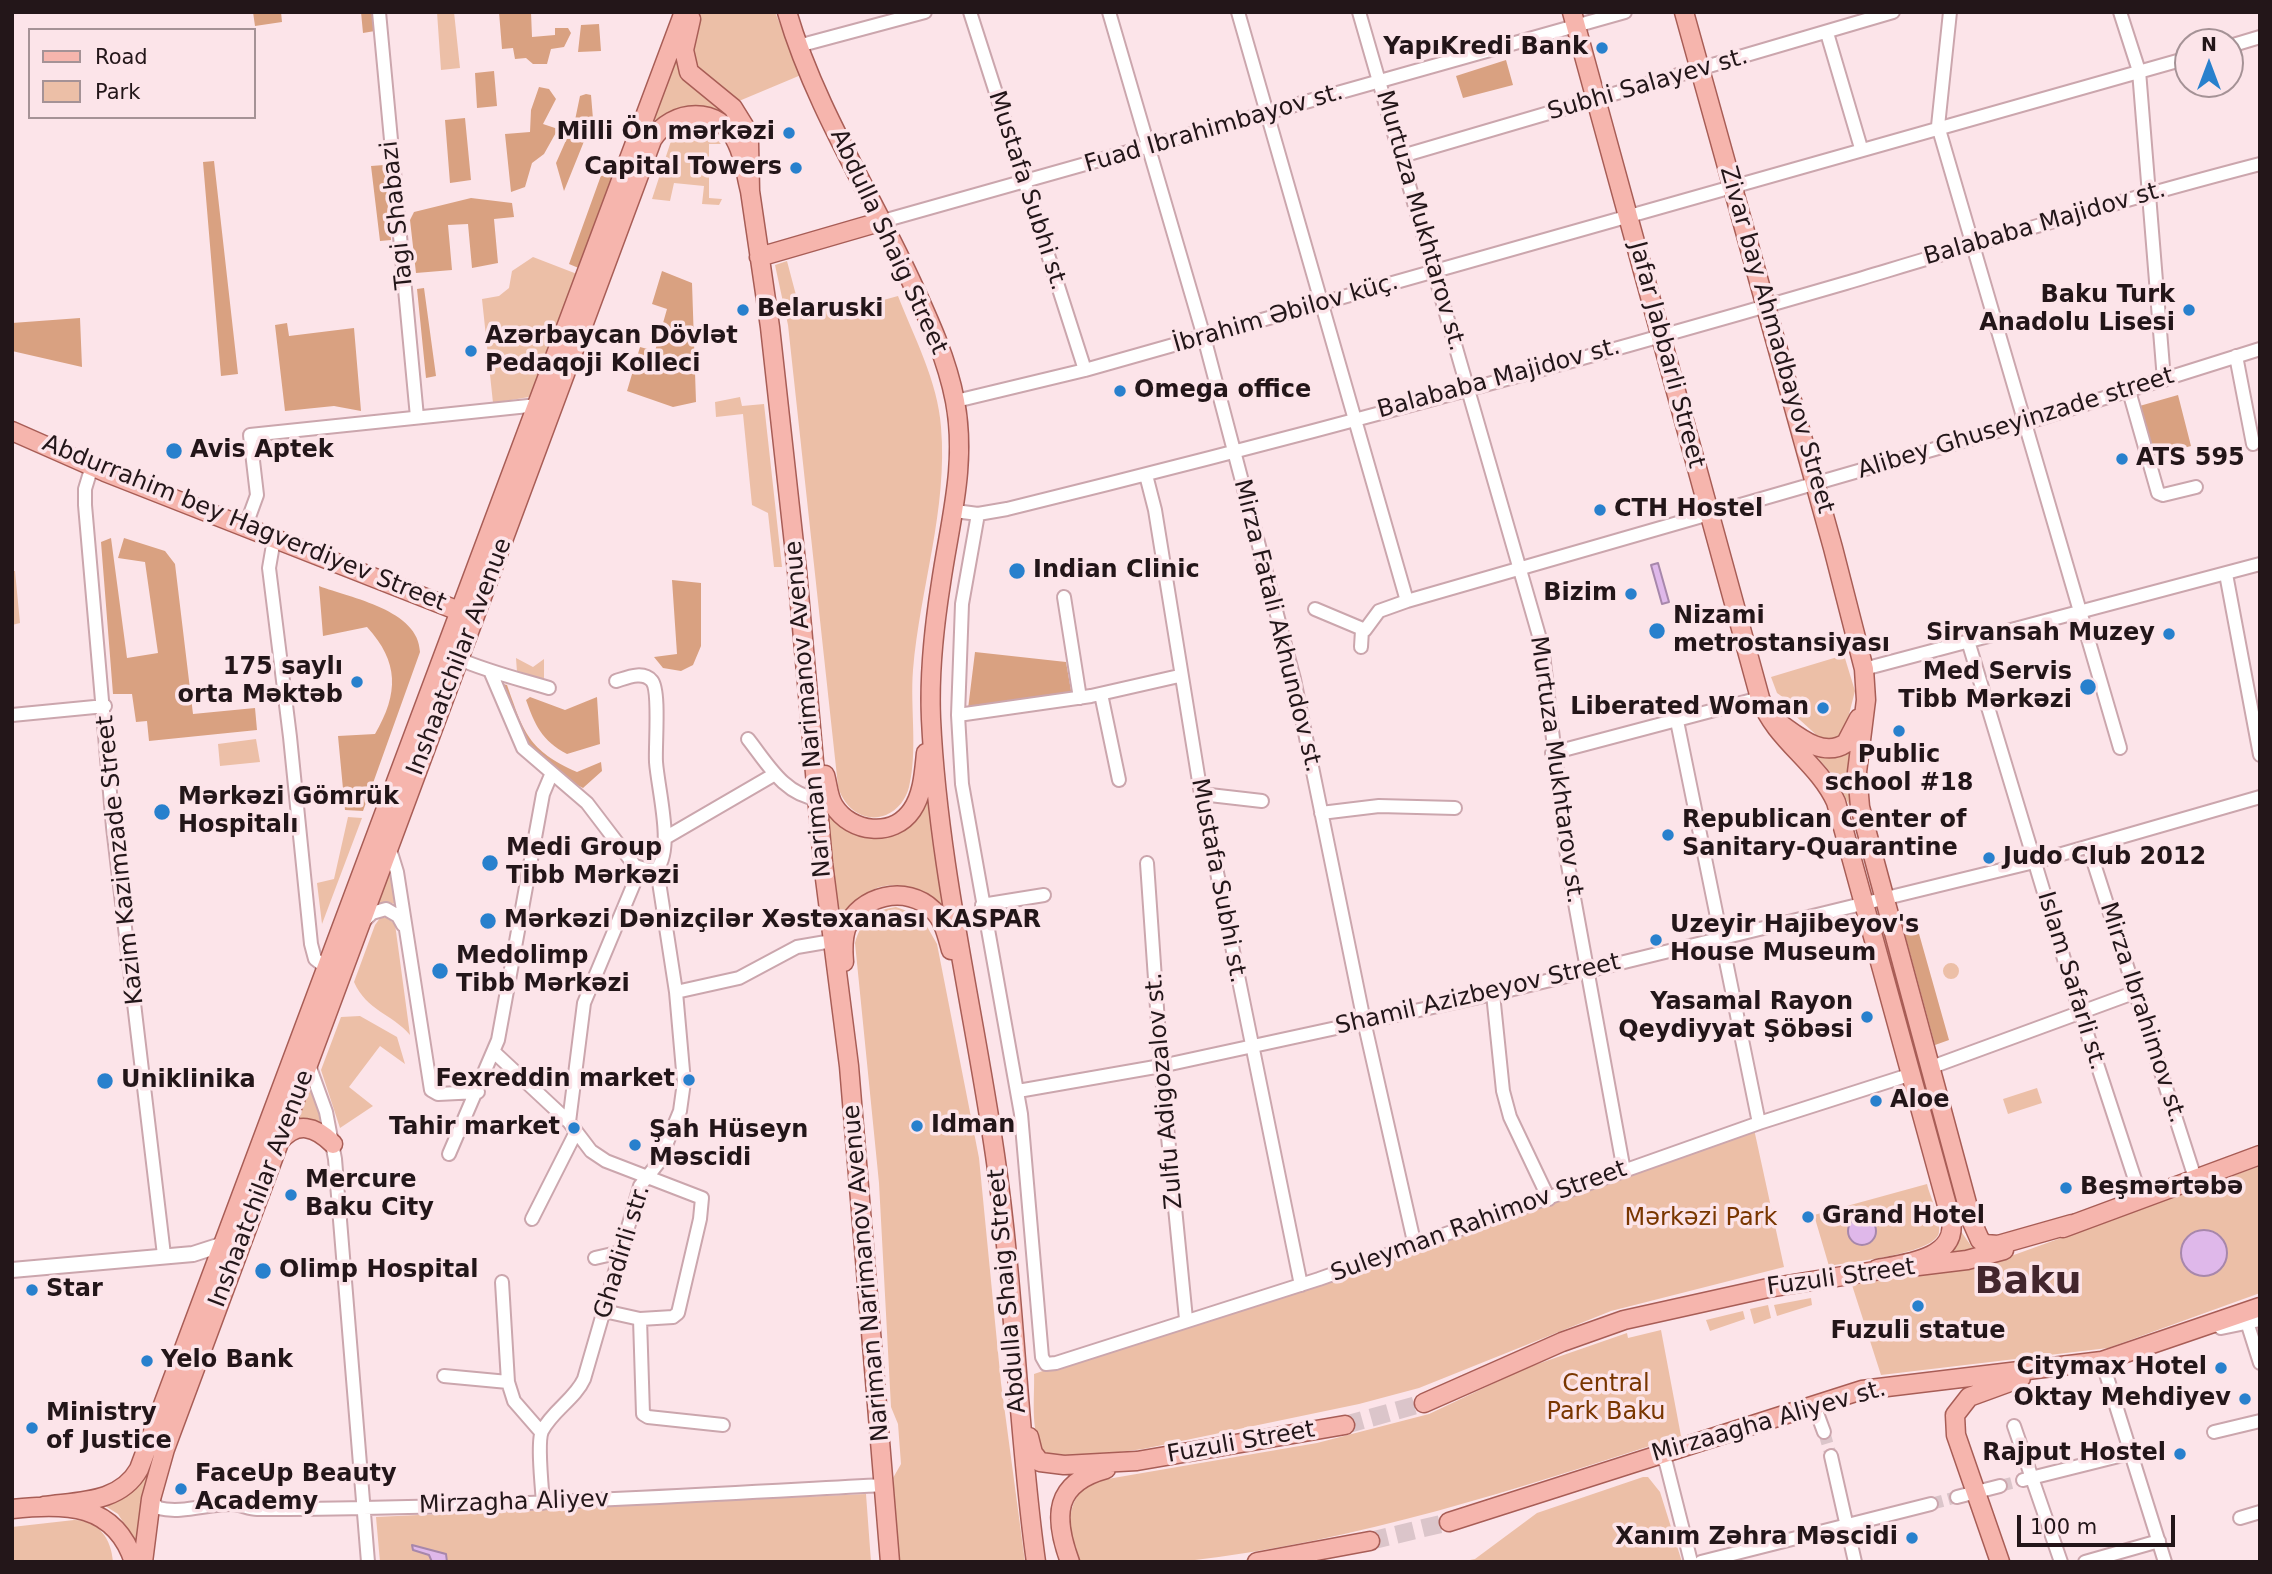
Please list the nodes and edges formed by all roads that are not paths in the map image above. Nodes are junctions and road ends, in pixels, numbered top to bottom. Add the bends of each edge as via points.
1 (379, 12) edge
2 (787, 12) edge
3 (925, 12) edge
4 (970, 12) edge
5 (1109, 12) edge
6 (1238, 12) edge
7 (1359, 12) edge
8 (1625, 12) edge
9 (1684, 12) edge
10 (1893, 12) edge
11 (1950, 12) edge
12 (2120, 12) edge
13 (685, 13) edge
14 (1574, 19) edge
15 (1827, 33) junction
16 (798, 46) junction
17 (2174, 62) edge
18 (1700, 70) junction
19 (2139, 71) junction
20 (1379, 82) junction
21 (1597, 99) junction
22 (1266, 114) junction
23 (1938, 127) junction
24 (1148, 148) junction
25 (1861, 148) junction
26 (1402, 156) junction
27 (2260, 164) edge
28 (1025, 183) junction
29 (1733, 187) junction
30 (750, 191) junction
31 (2151, 192) junction
32 (1629, 216) junction
33 (883, 221) junction
34 (1973, 245) junction
35 (759, 257) junction
36 (1436, 272) junction
37 (1322, 304) junction
38 (1766, 305) junction
39 (1661, 335) junction
40 (1204, 337) junction
41 (2260, 349) edge
42 (2236, 356) junction
43 (1085, 370) junction
44 (2164, 380) junction
45 (1469, 388) junction
46 (2129, 391) junction
47 (956, 401) junction
48 (538, 405) junction
49 (417, 417) junction
50 (1356, 419) junction
51 (2025, 423) junction
52 (12, 431) edge
53 (2253, 444) dead end
54 (1235, 452) junction
55 (92, 466) junction
56 (1146, 475) junction
57 (1815, 484) junction
58 (2196, 487) dead end
59 (955, 511) junction
60 (978, 514) junction
61 (1710, 515) junction
62 (245, 528) junction
63 (274, 539) junction
64 (2260, 564) edge
65 (1520, 570) junction
66 (2226, 574) junction
67 (1064, 597) dead end
68 (1408, 601) junction
69 (1315, 609) dead end
70 (2083, 613) junction
71 (467, 614) junction
72 (1362, 630) junction
73 (449, 639) junction
74 (1968, 641) junction
75 (1361, 647) dead end
76 (460, 659) junction
77 (439, 668) junction
78 (1864, 669) junction
79 (491, 673) junction
80 (1180, 676) junction
81 (615, 681) dead end
82 (549, 688) dead end
83 (1866, 691) junction
84 (1101, 694) junction
85 (1080, 698) junction
86 (1760, 698) junction
87 (105, 706) junction
88 (12, 715) edge
89 (958, 715) junction
90 (1767, 715) junction
91 (931, 718) junction
92 (1677, 721) junction
93 (748, 738) dead end
94 (2120, 748) dead end
95 (815, 751) junction
96 (1552, 753) junction
97 (2260, 755) edge
98 (775, 774) junction
99 (551, 775) junction
100 (1119, 780) dead end
101 (1200, 794) junction
102 (2260, 797) edge
103 (818, 799) junction
104 (1262, 801) dead end
105 (1455, 808) dead end
106 (1321, 813) junction
107 (665, 838) junction
108 (389, 846) junction
109 (2089, 848) junction
110 (2034, 862) junction
111 (1147, 863) dead end
112 (640, 869) junction
113 (657, 869) junction
114 (1044, 895) dead end
115 (1884, 898) junction
116 (1865, 903) junction
117 (982, 905) junction
118 (406, 932) junction
119 (357, 933) junction
120 (1719, 937) junction
121 (832, 941) junction
122 (328, 969) junction
123 (1587, 971) junction
124 (676, 992) junction
125 (2136, 992) junction
126 (1493, 994) junction
127 (968, 1008) junction
128 (2080, 1012) junction
129 (1364, 1021) junction
130 (1250, 1048) junction
131 (495, 1053) junction
132 (309, 1065) junction
133 (849, 1066) junction
134 (1161, 1066) junction
135 (1929, 1068) junction
136 (1912, 1074) junction
137 (1017, 1091) junction
138 (478, 1093) junction
139 (1759, 1123) junction
140 (572, 1128) junction
141 (278, 1144) junction
142 (333, 1144) junction
143 (449, 1154) dead end
144 (2260, 1155) edge
145 (1624, 1171) junction
146 (646, 1176) junction
147 (2195, 1178) junction
148 (2141, 1198) junction
149 (1549, 1199) junction
150 (532, 1219) dead end
151 (2072, 1224) junction
152 (225, 1244) junction
153 (1415, 1246) junction
154 (621, 1252) junction
155 (193, 1254) junction
156 (164, 1255) junction
157 (594, 1258) dead end
158 (1877, 1269) junction
159 (12, 1270) edge
160 (214, 1272) junction
161 (502, 1282) dead end
162 (1301, 1285) junction
163 (2260, 1307) edge
164 (604, 1311) junction
165 (640, 1319) junction
166 (1186, 1319) junction
167 (2254, 1321) edge
168 (2185, 1334) junction
169 (2102, 1361) junction
170 (2260, 1363) edge
171 (2061, 1366) junction
172 (444, 1376) dead end
173 (508, 1382) junction
174 (1018, 1399) junction
175 (1424, 1403) tunnel mouth
176 (1791, 1412) junction
177 (2260, 1421) edge
178 (1345, 1424) tunnel mouth
179 (723, 1425) dead end
180 (2014, 1426) dead end
181 (541, 1432) junction
182 (1824, 1432) tunnel mouth
183 (2214, 1432) dead end
184 (2131, 1453) junction
185 (1831, 1456) tunnel mouth
186 (1137, 1461) junction
187 (1631, 1463) junction
188 (2027, 1479) junction
189 (884, 1485) junction
190 (2000, 1486) tunnel mouth
191 (1977, 1492) junction
192 (1957, 1497) tunnel mouth
193 (151, 1499) junction
194 (543, 1503) junction
195 (1931, 1504) tunnel mouth
196 (44, 1506) junction
197 (364, 1508) junction
198 (12, 1509) edge
199 (2260, 1512) edge
200 (2239, 1517) dead end
201 (1450, 1522) tunnel mouth
202 (1847, 1525) junction
203 (1370, 1541) tunnel mouth
204 (2159, 1541) junction
205 (134, 1562) edge
206 (143, 1562) edge
207 (369, 1562) edge
208 (890, 1562) edge
209 (1036, 1562) edge
210 (1070, 1562) edge
211 (1257, 1562) edge
212 (1690, 1562) edge
213 (1701, 1562) edge
214 (1855, 1562) edge
215 (2000, 1562) edge
216 (2061, 1562) edge
217 (2085, 1562) edge
218 (2165, 1562) edge

1 - 49 street, Tagi Shabazi
2 - 16 main road, Abdulla Shaig Street
3 - 16 street
4 - 28 street, Mustafa Subhi st.
5 - 24 street, Mirza Fatali Akhundov st.
6 - 22 street
7 - 20 street, Murtuza Mukhtarov st.
8 - 14 street, Fuad Ibrahimbayov st.
9 - 18 main road, Zivar bay Ahmadbayov Street
10 - 15 street, Subhi Salayev st.
11 - 23 street
12 - 19 street
13 - 30 main road via 685,60 697,82 741,117 749,143
13 - 48 main road, Inshaatchilar Avenue
14 - 20 street, Fuad Ibrahimbayov st.
14 - 21 main road, Jafar Jabbarli Street
15 - 18 street, Subhi Salayev st.
15 - 25 street
16 - 33 main road, Abdulla Shaig Street
17 - 19 street, İbrahim Əbilov küç.
18 - 21 street, Subhi Salayev st.
18 - 29 main road, Zivar bay Ahmadbayov Street
19 - 23 street, İbrahim Əbilov küç.
19 - 31 street
20 - 22 street, Fuad Ibrahimbayov st.
20 - 26 street, Murtuza Mukhtarov st.
21 - 26 street, Subhi Salayev st.
21 - 32 main road, Jafar Jabbarli Street
22 - 24 street, Fuad Ibrahimbayov st.
22 - 37 street
23 - 25 street, İbrahim Əbilov küç.
23 - 34 street
24 - 28 street, Fuad Ibrahimbayov st.
24 - 40 street, Mirza Fatali Akhundov st.
25 - 29 street, İbrahim Əbilov küç.
26 - 36 street, Murtuza Mukhtarov st.
27 - 31 street, Balababa Majidov st.
28 - 33 street, Fuad Ibrahimbayov st.
28 - 43 street, Mustafa Subhi st.
29 - 32 street, İbrahim Əbilov küç.
29 - 38 main road, Zivar bay Ahmadbayov Street
30 - 35 main road, Nariman Narimanov Avenue
30 - 71 main road, Inshaatchilar Avenue via 737,143 722,124 690,115 668,122 657,133
31 - 34 street, Balababa Majidov st.
31 - 44 street
32 - 36 street, İbrahim Əbilov küç.
32 - 39 main road, Jafar Jabbarli Street
33 - 35 main road
33 - 47 main road, Abdulla Shaig Street via 930,323
34 - 38 street, Balababa Majidov st.
34 - 51 street
35 - 95 main road, Nariman Narimanov Avenue
36 - 37 street, İbrahim Əbilov küç.
36 - 45 street, Murtuza Mukhtarov st.
37 - 40 street, İbrahim Əbilov küç.
37 - 50 street
38 - 39 street, Balababa Majidov st.
38 - 57 main road, Zivar bay Ahmadbayov Street
39 - 45 street, Balababa Majidov st.
39 - 61 main road, Jafar Jabbarli Street
40 - 43 street, İbrahim Əbilov küç.
40 - 54 street, Mirza Fatali Akhundov st.
41 - 42 street, Alibey Ghuseyinzade street
42 - 44 street, Alibey Ghuseyinzade street
42 - 53 street
43 - 47 street, İbrahim Əbilov küç.
44 - 46 street, Alibey Ghuseyinzade street
45 - 50 street, Balababa Majidov st.
45 - 65 street, Murtuza Mukhtarov st.
46 - 51 street, Alibey Ghuseyinzade street
46 - 58 street via 2158,493
47 - 59 main road, Abdulla Shaig Street via 961,456
48 - 49 street
48 - 71 main road, Inshaatchilar Avenue
49 - 62 street via 250,435 257,495
50 - 54 street, Balababa Majidov st.
50 - 68 street
51 - 57 street, Alibey Ghuseyinzade street
51 - 70 street
52 - 55 main road, Abdurrahim bey Hagverdiyev Street
54 - 56 street, Balababa Majidov st.
54 - 106 street, Mirza Fatali Akhundov st. via 1304,721
55 - 62 main road, Abdurrahim bey Hagverdiyev Street
55 - 87 street, Kazim Kazimzade Street via 85,505
56 - 60 street, Balababa Majidov st.
56 - 80 street, Mustafa Subhi st.
57 - 61 street, Alibey Ghuseyinzade street
57 - 78 main road, Zivar bay Ahmadbayov Street
59 - 60 street
59 - 91 main road, Abdulla Shaig Street via 935,625
60 - 89 street via 962,604
61 - 65 street, Alibey Ghuseyinzade street
61 - 86 main road, Jafar Jabbarli Street
62 - 63 main road, Abdurrahim bey Hagverdiyev Street
63 - 71 main road, Abdurrahim bey Hagverdiyev Street
63 - 122 street via 269,568 310,944 315,959
64 - 66 street
65 - 68 street, Alibey Ghuseyinzade street
65 - 96 street, Murtuza Mukhtarov st. via 1542,646
66 - 70 street
66 - 97 street
67 - 85 street
68 - 72 street, Alibey Ghuseyinzade street via 1379,611 1369,628
69 - 72 street
70 - 74 street
70 - 94 street
71 - 73 main road, Inshaatchilar Avenue
71 - 76 main road, Inshaatchilar Avenue
72 - 75 street
73 - 76 main road
73 - 77 main road, Inshaatchilar Avenue
74 - 78 street
74 - 110 street, Islam Safarli st.
76 - 77 main road
76 - 79 street
76 - 108 main road, Inshaatchilar Avenue
77 - 122 main road, Inshaatchilar Avenue
78 - 83 main road, Zivar bay Ahmadbayov Street
79 - 82 street
79 - 99 street via 523,748
80 - 84 street
80 - 101 street, Mustafa Subhi st.
81 - 107 street via 640,675 648,677 655,688 656,760
83 - 90 main road via 1854,730 1837,749 1815,746
83 - 115 main road via 1857,787
84 - 85 street
84 - 100 street
85 - 89 street
86 - 90 main road, Jafar Jabbarli Street
86 - 92 street
87 - 88 street
87 - 156 street, Kazim Kazimzade Street via 113,827
89 - 117 street via 962,784
90 - 116 main road, Jafar Jabbarli Street via 1830,789
91 - 95 main road via 918,799 907,817 888,827 861,827 839,814
91 - 127 main road, Abdulla Shaig Street
92 - 96 street
92 - 120 street
93 - 98 street
95 - 103 main road, Nariman Narimanov Avenue
96 - 123 street, Murtuza Mukhtarov st.
98 - 103 street via 796,792
98 - 107 street
99 - 112 street via 587,803
99 - 131 street via 542,794
101 - 104 street
101 - 130 street, Mustafa Subhi st.
102 - 109 street, Shamil Azizbeyov Street
103 - 121 main road, Nariman Narimanov Avenue
105 - 106 street via 1379,806
106 - 129 street, Mirza Fatali Akhundov st.
107 - 113 street via 665,855
108 - 118 street
108 - 119 main road, Inshaatchilar Avenue
109 - 110 street, Shamil Azizbeyov Street
109 - 125 street, Mirza Ibrahimov st.
110 - 115 street, Shamil Azizbeyov Street
110 - 128 street, Islam Safarli st.
111 - 134 street, Zulfu Adigozalov st.
112 - 113 street
112 - 140 street via 584,1003
113 - 124 street, Ghadirli str.
114 - 117 street
115 - 116 street, Shamil Azizbeyov Street
115 - 135 main road
116 - 120 street, Shamil Azizbeyov Street
116 - 136 main road, Jafar Jabbarli Street
117 - 137 street
118 - 119 street via 398,916 386,909 372,913
118 - 138 street via 431,1090 438,1094
119 - 132 main road, Inshaatchilar Avenue
120 - 123 street, Shamil Azizbeyov Street
120 - 139 street
121 - 124 street via 797,947 739,978
121 - 133 main road, Nariman Narimanov Avenue
122 - 152 main road, Inshaatchilar Avenue
123 - 126 street, Shamil Azizbeyov Street
123 - 145 street, Murtuza Mukhtarov st.
124 - 146 street, Ghadirli str. via 682,1102 659,1162
125 - 128 street
125 - 147 street, Mirza Ibrahimov st.
126 - 129 street, Shamil Azizbeyov Street
126 - 149 street via 1510,1117
127 - 133 main road via 946,931 934,910 911,898 879,897 854,914 845,934
127 - 174 main road, Abdulla Shaig Street via 995,1155
128 - 135 street
128 - 148 street, Islam Safarli st.
129 - 130 street, Shamil Azizbeyov Street
129 - 153 street, Mirza Fatali Akhundov st.
130 - 134 street, Shamil Azizbeyov Street
130 - 162 street, Mustafa Subhi st.
131 - 138 street
131 - 140 street
132 - 141 main road, Inshaatchilar Avenue
132 - 142 street
133 - 189 main road, Nariman Narimanov Avenue
134 - 137 street, Shamil Azizbeyov Street
134 - 166 street, Zulfu Adigozalov st.
135 - 151 main road via 1980,1240 1998,1245
136 - 139 street, Suleyman Rahimov Street
136 - 158 main road, Jafar Jabbarli Street via 1952,1230 1944,1245 1930,1256
137 - 166 street, Suleyman Rahimov Street via 1046,1364
138 - 143 street
139 - 145 street, Suleyman Rahimov Street
140 - 146 street via 606,1161
140 - 150 street
141 - 142 main road via 290,1130 304,1127 319,1131
141 - 193 main road, Inshaatchilar Avenue via 165,1449
142 - 197 street
144 - 147 main road, Fuzuli Street
145 - 149 street, Suleyman Rahimov Street
146 - 154 street, Ghadirli str.
146 - 165 street via 704,1202 678,1313
147 - 148 main road, Fuzuli Street
148 - 151 main road, Fuzuli Street
149 - 153 street, Suleyman Rahimov Street
151 - 158 main road, Fuzuli Street via 1985,1256
152 - 155 street
152 - 160 main road, Inshaatchilar Avenue
153 - 162 street, Suleyman Rahimov Street
154 - 157 street
154 - 164 street, Ghadirli str.
155 - 156 street
155 - 160 street
156 - 159 street
158 - 175 main road, Fuzuli Street via 1624,1320
160 - 196 main road, Inshaatchilar Avenue via 133,1480 111,1495
161 - 173 street
162 - 166 street, Suleyman Rahimov Street
163 - 168 main road
164 - 165 street
164 - 181 street, Ghadirli str. via 580,1388
165 - 179 street via 643,1414
167 - 168 street, Mirzaagha Aliyev st.
167 - 170 street
168 - 169 main road, Mirzaagha Aliyev st.
169 - 171 main road, Mirzaagha Aliyev st.
169 - 184 street
171 - 176 main road, Mirzaagha Aliyev st. via 1875,1387
171 - 191 main road via 1978,1392 1959,1406 1954,1424
172 - 173 street
173 - 181 street via 514,1401
174 - 186 main road via 1033,1453 1040,1462
174 - 209 main road, Abdulla Shaig Street
176 - 182 street via 1816,1412
176 - 187 main road, Mirzaagha Aliyev st.
177 - 183 street
178 - 186 main road, Fuzuli Street
180 - 188 street
181 - 194 street
184 - 188 street
184 - 204 street
185 - 202 street
186 - 210 main road via 1086,1475 1068,1489 1062,1516
187 - 201 main road, Mirzaagha Aliyev st.
187 - 212 street via 1665,1460
188 - 216 street
189 - 194 street, Mirzagha Aliyev
189 - 208 main road, Nariman Narimanov Avenue
190 - 191 street
191 - 192 street
191 - 215 main road
193 - 197 street, Mirzagha Aliyev via 158,1508 172,1510 230,1504 255,1510
193 - 206 main road, Inshaatchilar Avenue
194 - 197 street, Mirzagha Aliyev
195 - 202 street
196 - 198 main road
196 - 205 main road via 103,1517 118,1530
197 - 207 street
199 - 200 street
202 - 213 street
202 - 214 street
203 - 211 main road
204 - 217 street
204 - 218 street

